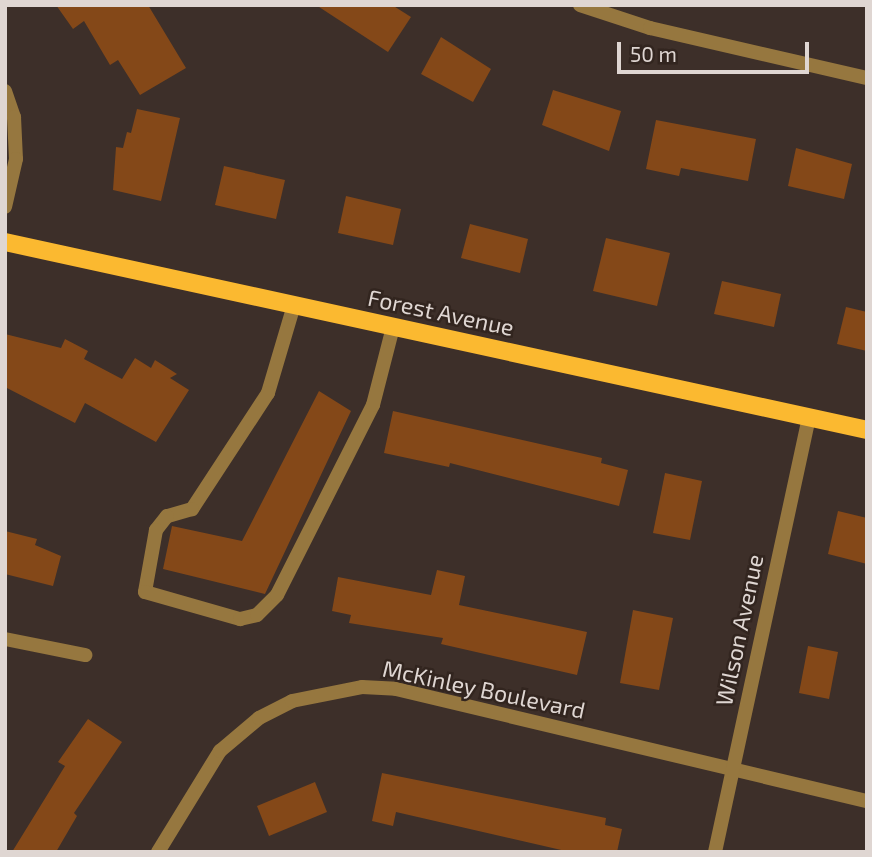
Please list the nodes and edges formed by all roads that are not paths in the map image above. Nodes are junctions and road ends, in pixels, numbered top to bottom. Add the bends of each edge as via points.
1 (580, 5) edge
2 (867, 78) edge
3 (5, 91) edge
4 (5, 207) edge
5 (5, 242) edge
6 (294, 305) junction
7 (393, 327) junction
8 (809, 418) junction
9 (867, 430) edge
10 (5, 639) edge
11 (85, 655) dead end
12 (732, 769) junction
13 (867, 801) edge
14 (158, 852) edge
15 (715, 852) edge

1 - 2 street via 650,28
3 - 4 street via 14,117 16,159
5 - 6 main road, Forest Avenue
6 - 7 main road, Forest Avenue
6 - 7 street via 268,393 191,509 167,516 156,530 145,592 240,619 257,615 276,594 373,405
7 - 8 main road, Forest Avenue
8 - 9 main road, Forest Avenue
8 - 12 street, Wilson Avenue
10 - 11 street
12 - 13 street, McKinley Boulevard
12 - 14 street, McKinley Boulevard via 396,689 328,690 259,718 227,744
12 - 15 street, Wilson Avenue

